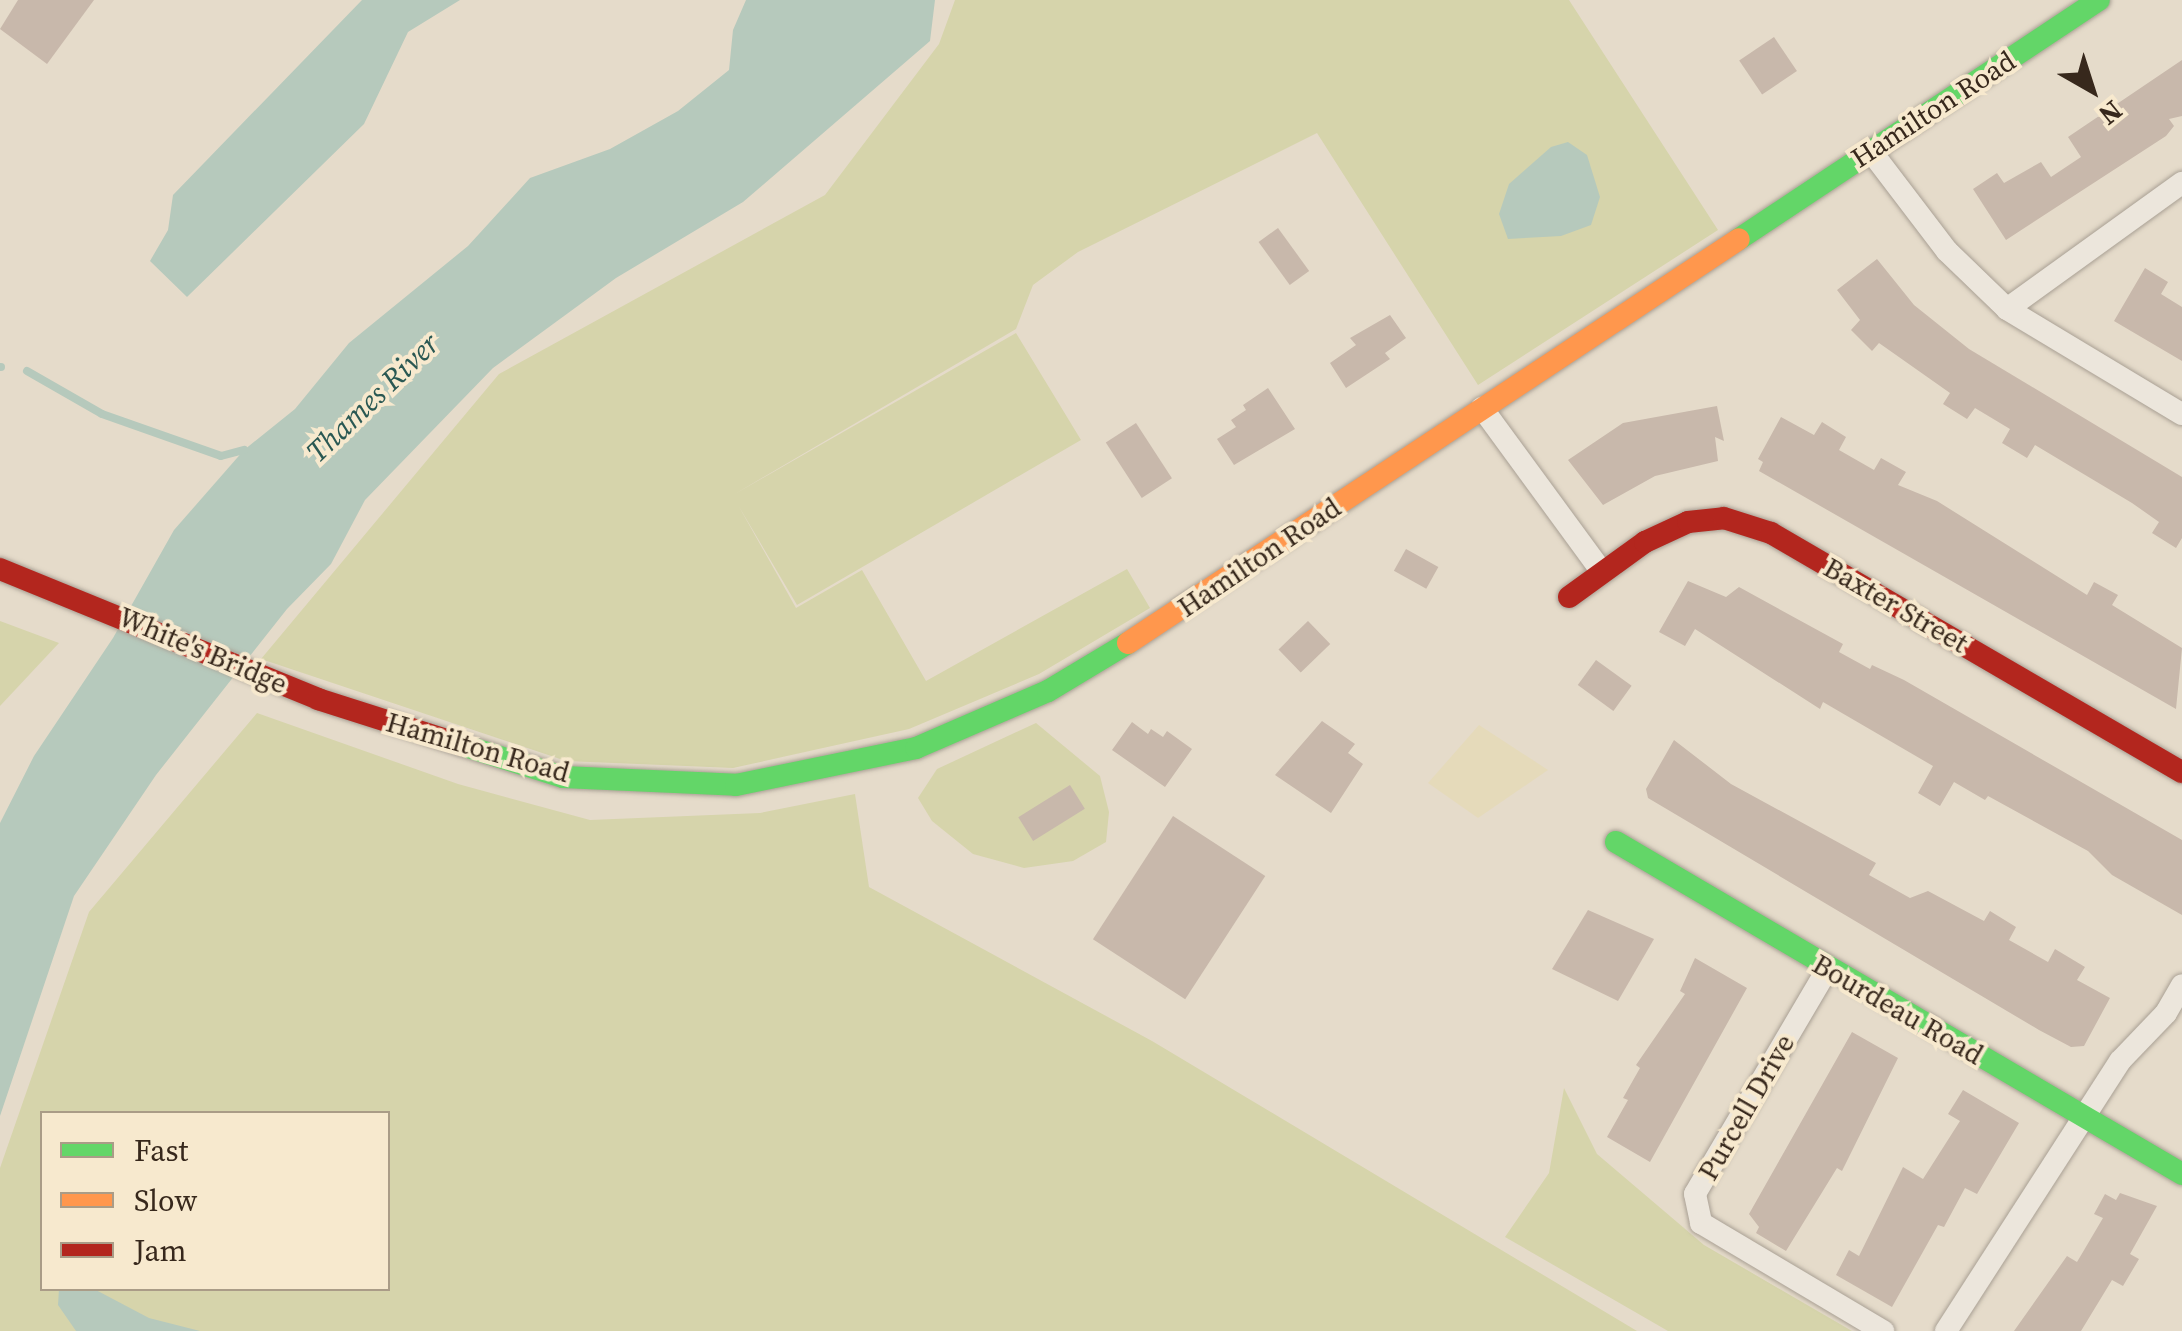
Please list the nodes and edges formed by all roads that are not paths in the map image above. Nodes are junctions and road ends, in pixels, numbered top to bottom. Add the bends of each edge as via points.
1 (2099, 0) edge
2 (1870, 150) junction
3 (2182, 182) edge
4 (2007, 310) junction
5 (1482, 408) junction
6 (2182, 414) edge
7 (0, 569) edge
8 (1600, 569) junction
9 (1569, 597) dead end
10 (318, 698) joint
11 (2182, 772) edge
12 (1616, 842) dead end
13 (1828, 968) junction
14 (2182, 985) edge
15 (2084, 1116) junction
16 (2182, 1174) edge
17 (1882, 1331) edge
18 (1946, 1331) edge

1 - 2 main road, Hamilton Road
2 - 4 street via 1947,251
2 - 5 main road, Hamilton Road
3 - 4 street
4 - 6 street
5 - 8 street
5 - 10 main road, Hamilton Road via 1048,691 916,748 736,786 562,777
7 - 10 main road, White's Bridge
8 - 9 main road, Baxter Street
8 - 11 main road, Baxter Street via 1688,522 1724,518 1771,532
12 - 13 main road, Bourdeau Road
13 - 15 main road, Bourdeau Road
13 - 17 street, Purcell Drive via 1696,1194 1701,1223
14 - 15 street
15 - 16 main road, Bourdeau Road
15 - 18 street

